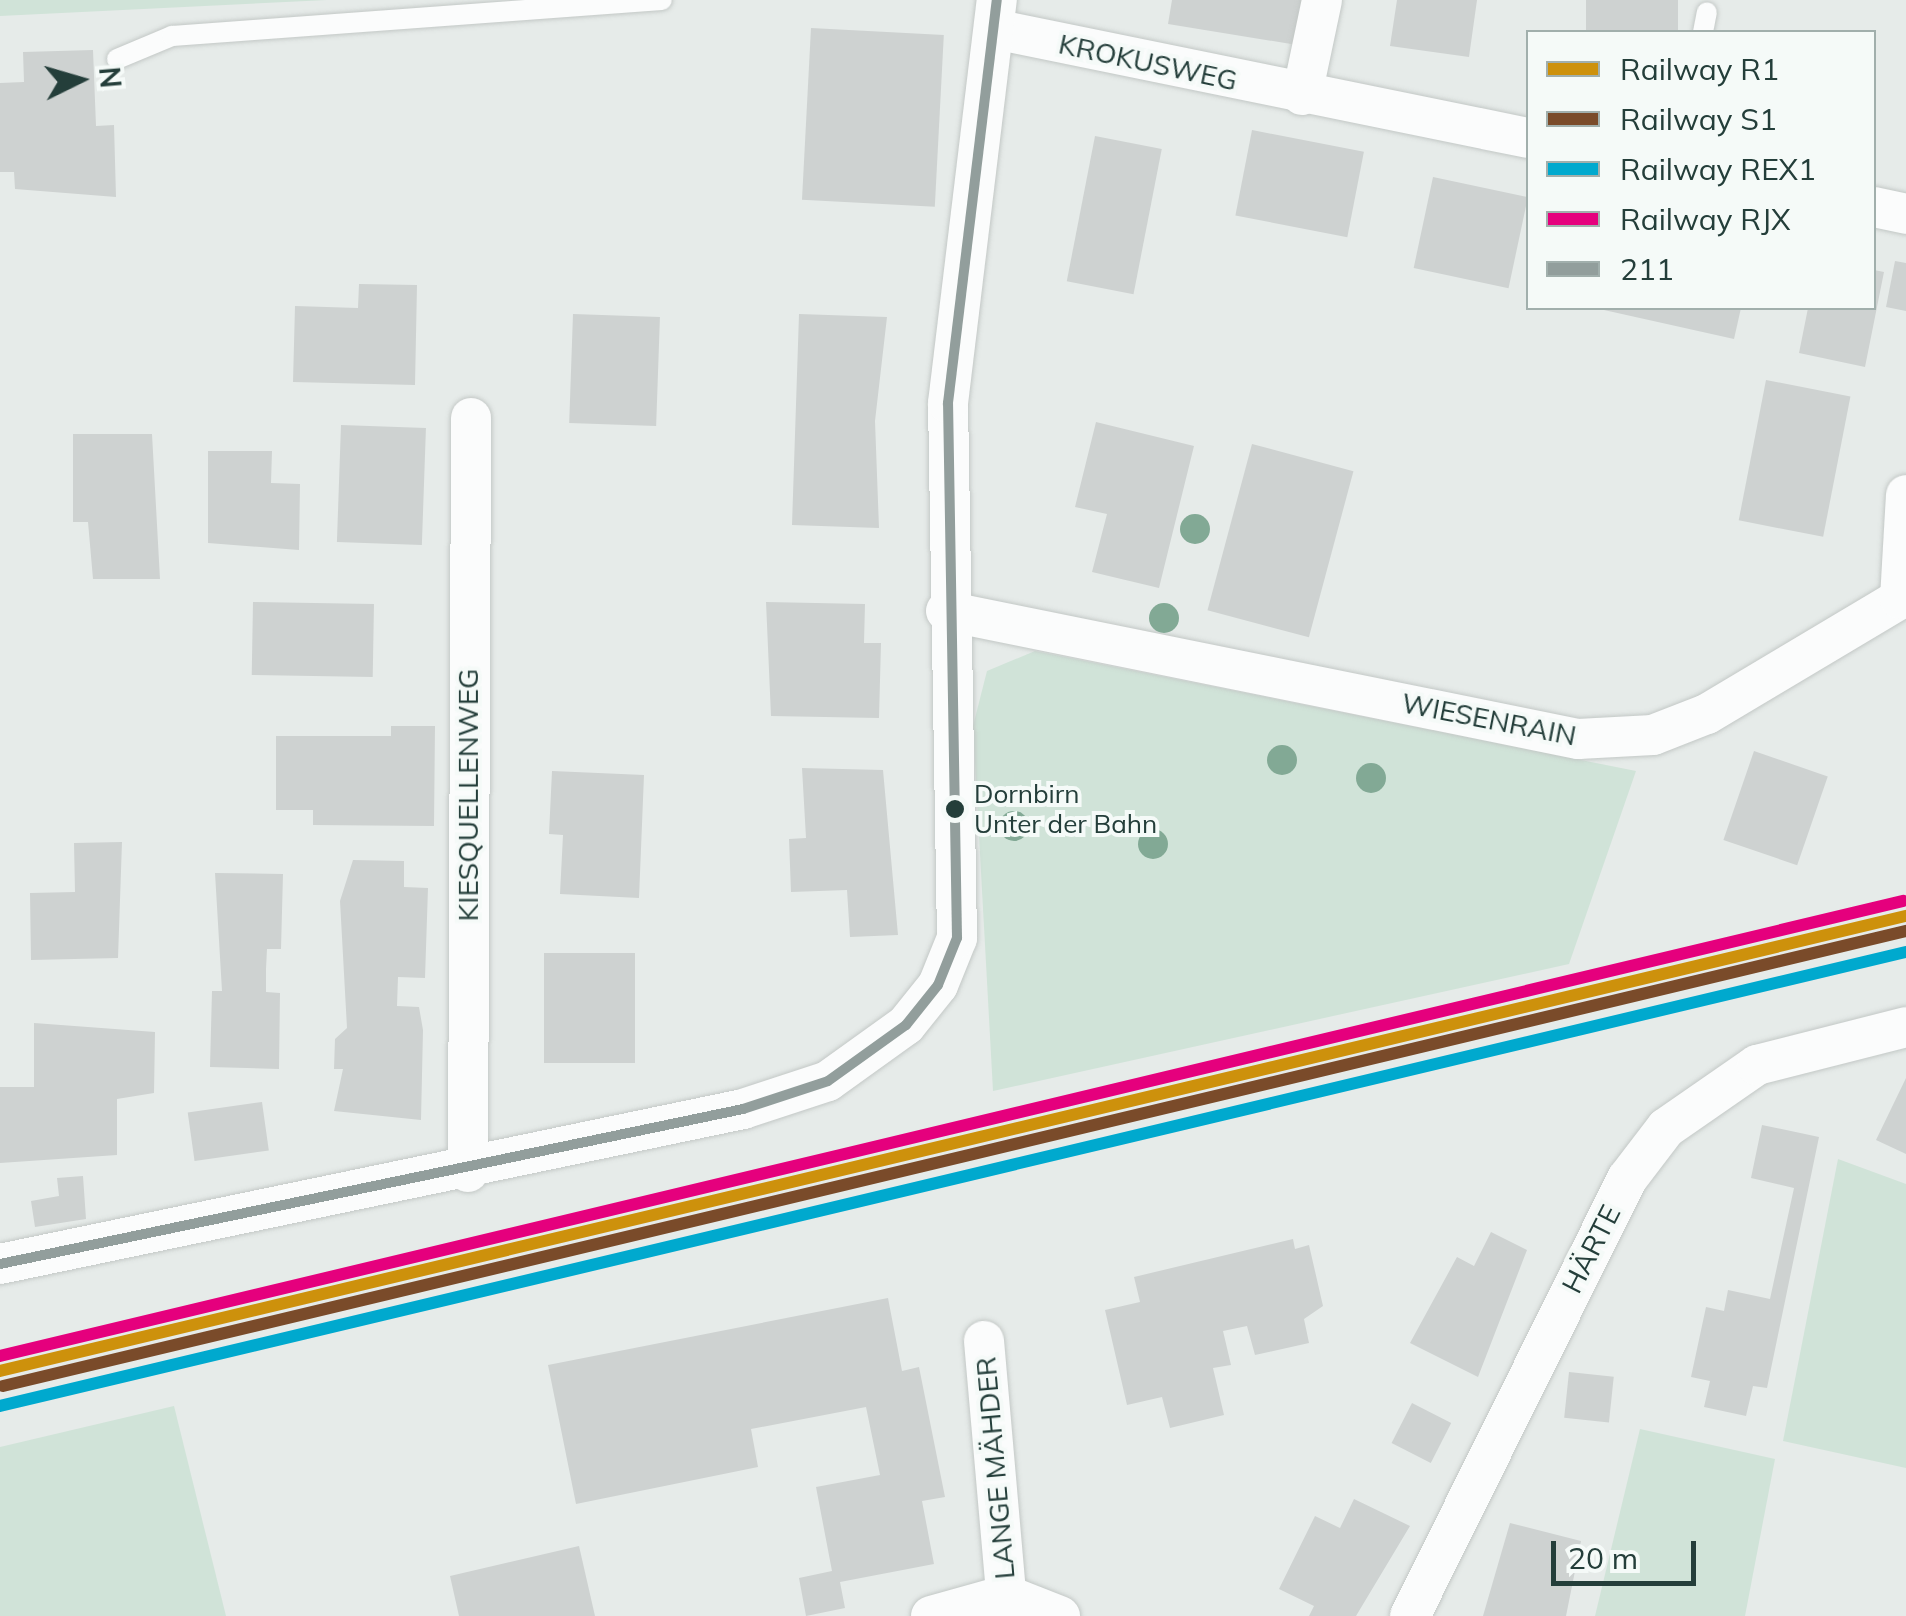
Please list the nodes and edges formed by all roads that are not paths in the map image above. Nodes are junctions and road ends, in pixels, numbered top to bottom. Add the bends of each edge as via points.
1 (662, 0) edge
2 (1322, 0) edge
3 (996, 14) edge
4 (116, 60) dead end
5 (1302, 94) junction
6 (1526, 138) edge
7 (1876, 208) edge
8 (1906, 214) edge
9 (471, 418) dead end
10 (1906, 494) edge
11 (1903, 599) edge
12 (946, 610) junction
13 (1906, 1028) edge
14 (468, 1172) junction
15 (0, 1264) edge
16 (984, 1340) dead end
17 (1006, 1596) junction
18 (932, 1616) edge
19 (1060, 1616) edge
20 (1410, 1616) edge

1 - 4 lane via 172,36
2 - 5 street
3 - 5 street, KROKUSWEG
3 - 12 street via 948,403
5 - 6 street, KROKUSWEG
7 - 8 street
9 - 14 street, KIESQUELLENWEG
10 - 11 street, WIESENRAIN
11 - 12 street, WIESENRAIN via 1707,714 1653,736 1578,739
12 - 14 street via 957,938 938,985 906,1025 828,1081
13 - 20 street, HÄRTE via 1757,1065 1666,1128 1627,1179
14 - 15 street
16 - 17 street, LANGE MÄHDER
17 - 18 street
17 - 19 street

